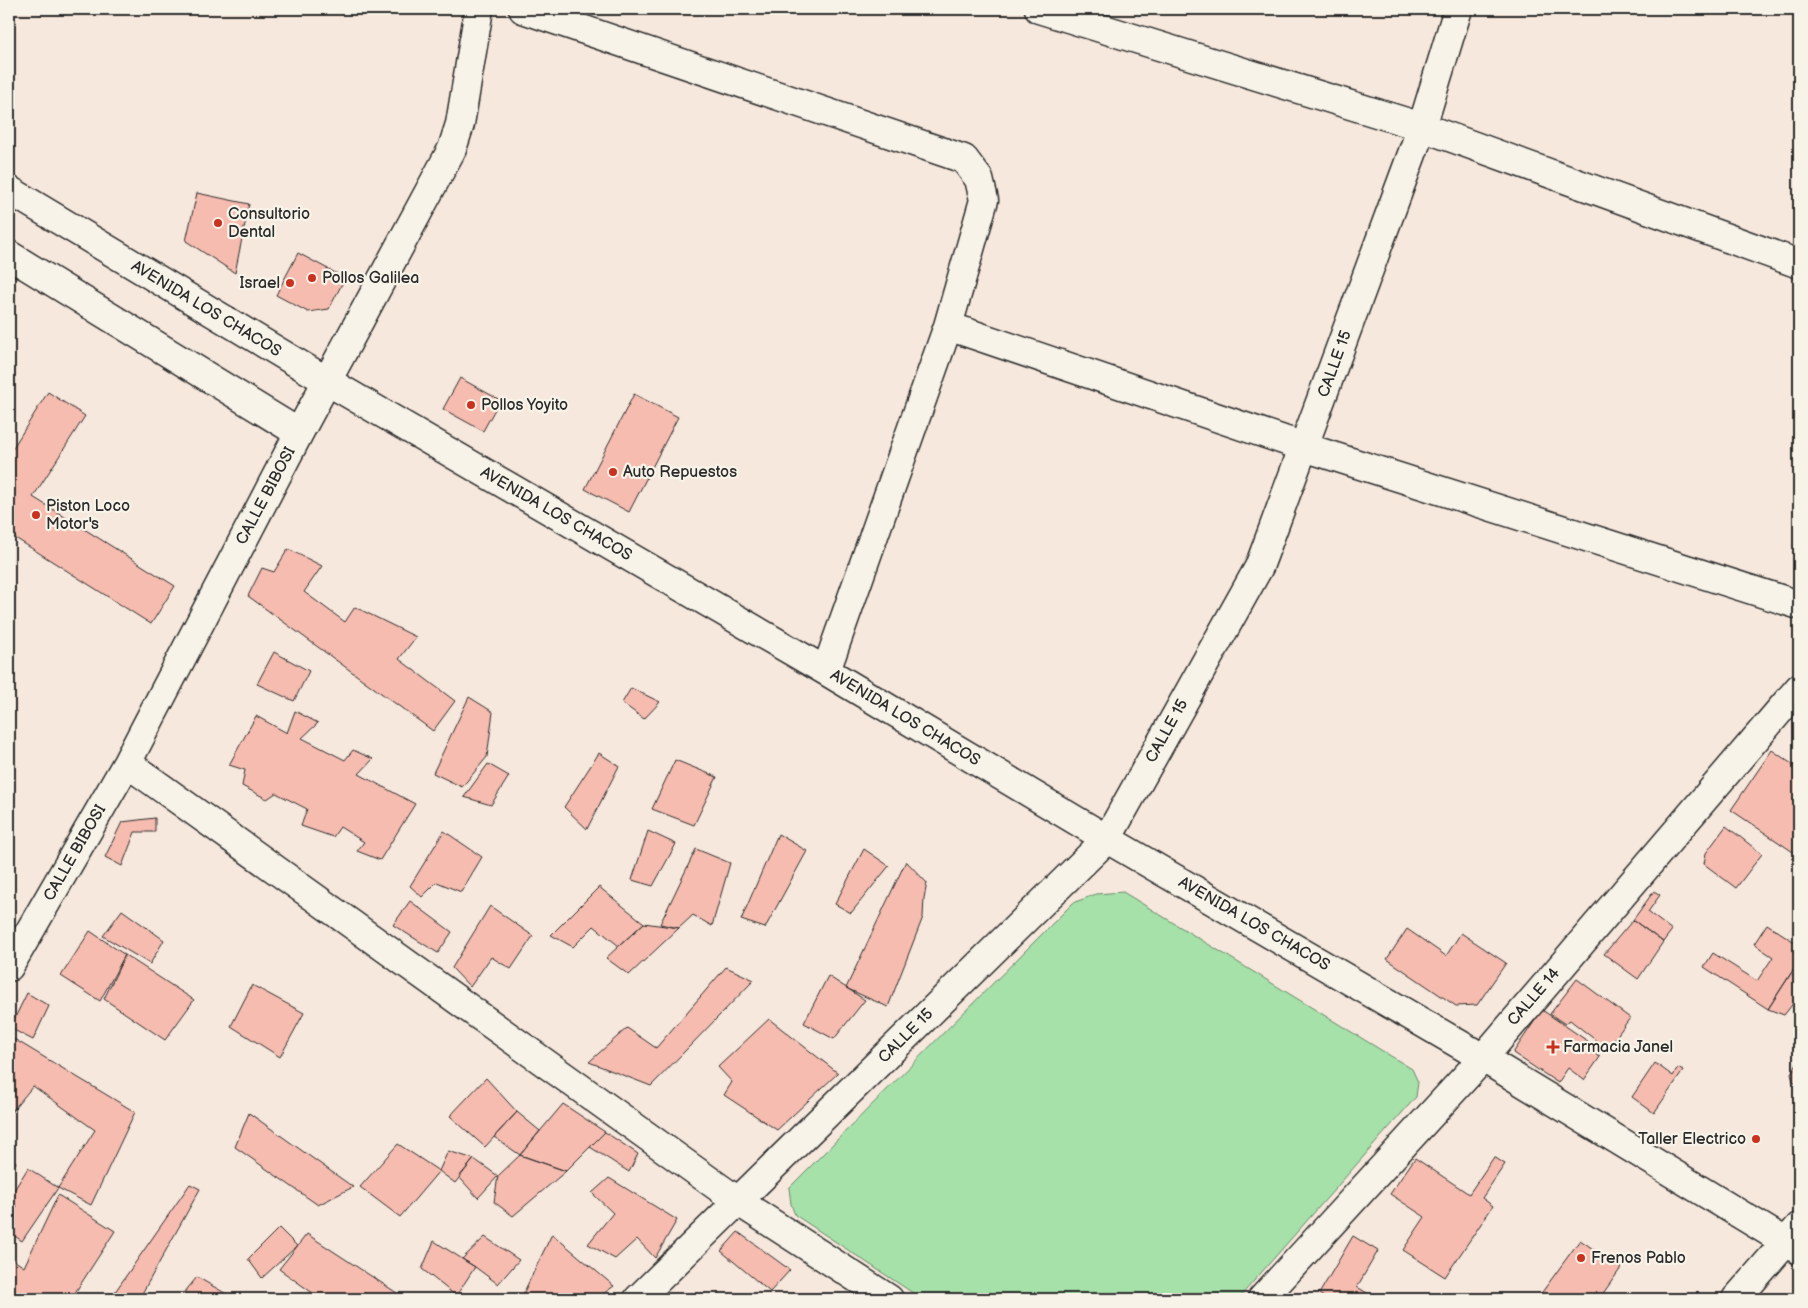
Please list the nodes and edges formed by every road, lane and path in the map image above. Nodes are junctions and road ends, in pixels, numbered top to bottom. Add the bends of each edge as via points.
1 (479, 9) edge
2 (523, 9) edge
3 (1038, 9) edge
4 (1458, 9) edge
5 (1422, 127) junction
6 (9, 190) edge
7 (9, 255) edge
8 (1799, 264) edge
9 (948, 326) junction
10 (327, 381) junction
11 (299, 433) junction
12 (1304, 447) junction
13 (1799, 605) edge
14 (826, 671) junction
15 (1799, 688) edge
16 (127, 763) junction
17 (1107, 839) junction
18 (9, 967) edge
19 (1482, 1058) junction
20 (738, 1202) junction
21 (1795, 1240) edge
22 (638, 1299) edge
23 (889, 1299) edge
24 (1262, 1299) edge
25 (1736, 1299) edge

1 - 10 street, CALLE BIBOSI via 460,124 452,149
2 - 9 street via 964,159 979,179 984,200
3 - 5 street
4 - 5 street, CALLE 15
5 - 8 street
5 - 12 street, CALLE 15
6 - 10 street, AVENIDA LOS CHACOS
7 - 11 street
9 - 12 street
9 - 14 street
10 - 11 street, CALLE BIBOSI
10 - 14 street, AVENIDA LOS CHACOS
11 - 16 street, CALLE BIBOSI
12 - 13 street
12 - 17 street, CALLE 15 via 1259,567
14 - 17 street, AVENIDA LOS CHACOS
15 - 19 street, CALLE 14
16 - 18 street, CALLE BIBOSI
16 - 20 street
17 - 19 street, AVENIDA LOS CHACOS
17 - 20 street, CALLE 15
19 - 21 street, AVENIDA LOS CHACOS
19 - 24 street, CALLE 14
20 - 22 street, CALLE 15
20 - 23 street
21 - 25 street

